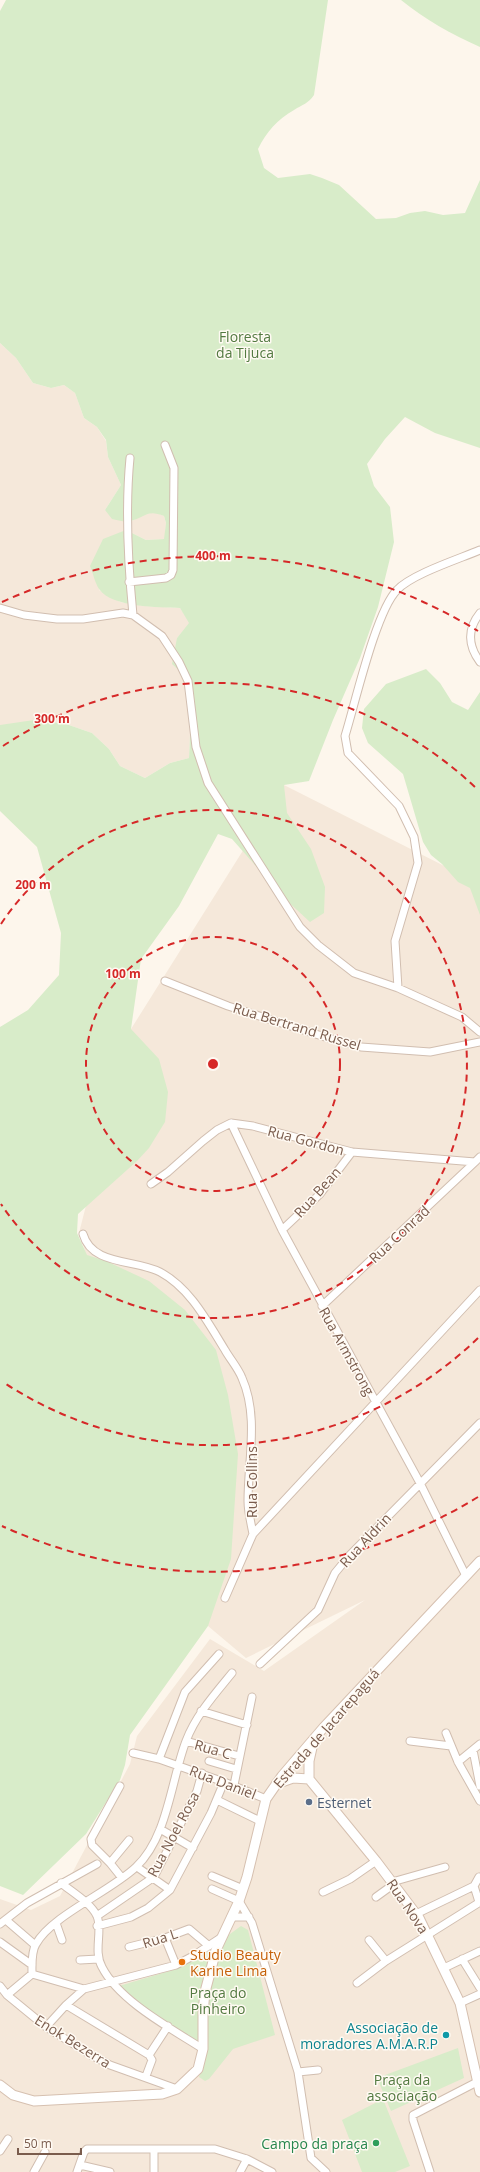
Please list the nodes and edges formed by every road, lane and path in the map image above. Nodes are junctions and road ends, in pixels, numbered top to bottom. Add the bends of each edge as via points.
1 (165, 445) dead end
2 (130, 458) dead end
3 (480, 550) edge
4 (129, 582) junction
5 (0, 608) edge
6 (480, 613) edge
7 (132, 615) junction
8 (480, 662) edge
9 (165, 981) dead end
10 (398, 988) junction
11 (480, 1032) edge
12 (480, 1042) edge
13 (231, 1124) junction
14 (352, 1152) junction
15 (477, 1159) edge
16 (151, 1184) dead end
17 (282, 1230) junction
18 (83, 1234) dead end
19 (480, 1290) edge
20 (322, 1306) junction
21 (375, 1402) junction
22 (480, 1423) edge
23 (420, 1483) junction
24 (253, 1534) junction
25 (480, 1561) edge
26 (466, 1576) junction
27 (225, 1598) dead end
28 (219, 1654) dead end
29 (260, 1664) dead end
30 (232, 1673) dead end
31 (252, 1697) dead end
32 (201, 1711) junction
33 (247, 1725) junction
34 (446, 1733) dead end
35 (314, 1739) junction
36 (186, 1741) junction
37 (410, 1741) dead end
38 (480, 1744) edge
39 (451, 1746) junction
40 (473, 1750) junction
41 (133, 1753) dead end
42 (239, 1756) junction
43 (159, 1759) junction
44 (209, 1761) dead end
45 (458, 1762) junction
46 (179, 1765) junction
47 (236, 1769) junction
48 (202, 1774) junction
49 (309, 1779) junction
50 (224, 1782) junction
51 (276, 1784) junction
52 (234, 1785) junction
53 (120, 1786) dead end
54 (480, 1786) edge
55 (266, 1799) junction
56 (217, 1800) junction
57 (480, 1801) edge
58 (260, 1821) junction
59 (160, 1829) junction
60 (174, 1837) junction
61 (129, 1840) dead end
62 (193, 1848) junction
63 (376, 1861) junction
64 (110, 1862) junction
65 (98, 1864) dead end
66 (137, 1867) junction
67 (445, 1867) dead end
68 (212, 1876) dead end
69 (154, 1877) junction
70 (480, 1877) edge
71 (122, 1878) junction
72 (61, 1883) junction
73 (393, 1883) junction
74 (474, 1886) junction
75 (212, 1889) dead end
76 (244, 1889) junction
77 (170, 1890) junction
78 (323, 1892) dead end
79 (376, 1897) dead end
80 (239, 1901) junction
81 (479, 1902) edge
82 (86, 1904) junction
83 (416, 1914) junction
84 (97, 1916) junction
85 (232, 1917) junction
86 (249, 1917) junction
87 (3, 1922) edge
88 (56, 1923) junction
89 (98, 1926) junction
90 (428, 1935) junction
91 (222, 1937) junction
92 (164, 1938) junction
93 (62, 1940) dead end
94 (369, 1940) dead end
95 (0, 1942) edge
96 (35, 1945) junction
97 (209, 1946) junction
98 (129, 1947) dead end
99 (480, 1951) edge
100 (98, 1959) junction
101 (462, 1959) junction
102 (80, 1960) dead end
103 (386, 1961) junction
104 (32, 1965) junction
105 (176, 1965) junction
106 (444, 1968) junction
107 (32, 1974) junction
108 (113, 1983) junction
109 (357, 1983) dead end
110 (0, 1986) edge
111 (480, 1988) edge
112 (84, 1989) junction
113 (480, 1994) edge
114 (7, 1995) junction
115 (460, 2003) junction
116 (66, 2005) junction
117 (168, 2026) junction
118 (46, 2027) junction
119 (203, 2049) junction
120 (149, 2055) junction
121 (318, 2070) dead end
122 (298, 2072) junction
123 (146, 2076) junction
124 (477, 2082) junction
125 (0, 2085) edge
126 (177, 2089) junction
127 (480, 2092) edge
128 (8, 2139) dead end
129 (154, 2149) junction
130 (0, 2151) edge
131 (45, 2152) dead end
132 (247, 2159) junction
133 (78, 2168) edge
134 (34, 2172) edge
135 (110, 2172) edge
136 (154, 2172) edge
137 (240, 2172) edge
138 (272, 2172) edge
139 (326, 2172) edge
140 (430, 2172) edge

1 - 4 street via 174,468 173,570 166,578
2 - 4 street
3 - 10 street via 409,581 396,590 381,617 345,736 348,753 399,806 414,837 418,863 395,941
4 - 7 street
5 - 7 street via 24,615 57,619 83,619 123,613
6 - 8 street via 472,628 470,642
7 - 10 street via 162,636 179,662 188,681 196,747 208,783 300,927 354,973
9 - 12 street, Rua Bertrand Russel via 228,1006 361,1047 430,1052
10 - 11 street via 462,1017
13 - 14 street, Rua Gordon via 253,1126
13 - 16 street via 203,1141
13 - 17 street, Rua Armstrong
14 - 15 street, Rua Gordon
14 - 17 street, Rua Bean via 320,1194
15 - 20 street, Rua Conrad
17 - 20 street, Rua Armstrong
18 - 24 street, Rua Collins via 93,1251 114,1259 145,1265 177,1283 190,1298 241,1376 250,1404 248,1502
19 - 21 street, Rua Collins
20 - 21 street, Rua Armstrong
21 - 23 street, Rua Armstrong
21 - 24 street, Rua Collins
22 - 23 street, Rua Aldrin
23 - 26 street, Rua Armstrong
23 - 29 street, Rua Aldrin via 335,1573 318,1610
24 - 27 street
25 - 26 street, Estrada de Jacarepaguá
26 - 35 street, Estrada de Jacarepaguá
28 - 43 street via 186,1692
30 - 32 street
31 - 33 street
32 - 33 street
32 - 36 street
33 - 42 street
34 - 39 street
35 - 49 street via 309,1761
35 - 51 street, Estrada de Jacarepaguá
36 - 42 street, Rua C
36 - 46 street
37 - 39 street
38 - 40 street
39 - 45 street
40 - 45 street
40 - 54 street
41 - 43 street, Rua Daniel
42 - 47 street
43 - 46 street, Rua Daniel
44 - 47 street
45 - 57 street
46 - 48 street, Rua Daniel
46 - 59 street
47 - 52 street
48 - 50 street, Rua Daniel
48 - 60 street, Rua Noel Rosa via 197,1791
49 - 51 street via 293,1778
49 - 63 street, Rua Nova
50 - 52 street, Rua Daniel
50 - 56 street
51 - 55 street, Estrada de Jacarepaguá
52 - 55 street, Rua Daniel
53 - 64 street via 91,1839 92,1845
55 - 58 street, Estrada de Jacarepaguá
56 - 58 street
56 - 62 street
58 - 76 street, Estrada de Jacarepaguá
59 - 60 street
59 - 66 street
60 - 62 street
60 - 69 street, Rua Noel Rosa
61 - 64 street
62 - 77 street
63 - 73 street, Rua Nova
63 - 78 street via 350,1879
64 - 71 street
65 - 72 street
66 - 69 street
66 - 71 street
67 - 73 street
68 - 76 street
69 - 77 street
69 - 84 street, Rua Noel Rosa
70 - 74 street
71 - 82 street
72 - 82 street
72 - 87 street via 27,1903
73 - 79 street
73 - 83 street, Rua Nova
74 - 81 street
74 - 83 street
75 - 80 street
76 - 80 street, Estrada de Jacarepaguá
77 - 89 street via 148,1908 131,1917
80 - 85 street, Estrada de Jacarepaguá
80 - 86 street
81 - 90 street
82 - 84 street
82 - 88 street
83 - 90 street, Rua Nova
84 - 89 street
85 - 86 street
85 - 91 street, Estrada de Jacarepaguá
86 - 122 street via 264,1957
87 - 96 street
88 - 93 street
88 - 96 street
89 - 100 street
90 - 103 street
90 - 106 street, Rua Nova
91 - 97 street
91 - 119 street, Estrada de Jacarepaguá via 205,1992 202,2013
92 - 97 street, Rua L via 191,1929
92 - 98 street, Rua L
92 - 105 street
94 - 103 street
95 - 104 street
96 - 104 street
97 - 105 street
99 - 101 street
100 - 102 street
100 - 108 street
101 - 106 street
101 - 111 street
103 - 109 street
104 - 107 street
105 - 108 street
106 - 115 street, Rua Nova
107 - 112 street
107 - 114 street
108 - 112 street
108 - 117 street via 147,2013
110 - 114 street, Enok Bezerra
112 - 116 street
113 - 115 street
114 - 118 street, Enok Bezerra
115 - 124 street, Rua Nova
116 - 118 street
116 - 120 street
117 - 119 street
117 - 120 street
118 - 123 street, Enok Bezerra via 110,2065
119 - 126 street, Estrada de Jacarepaguá via 198,2069
120 - 123 street via 152,2060
121 - 122 street
122 - 139 street via 311,2158
123 - 126 street, Enok Bezerra
124 - 127 street, Rua Nova
124 - 140 street via 415,2114 413,2120
125 - 126 street, Estrada de Jacarepaguá via 12,2095 34,2101 162,2094
128 - 130 street
129 - 132 street via 215,2149
129 - 133 street via 87,2149
129 - 136 street
131 - 134 street
132 - 137 street
132 - 138 street
133 - 135 street

